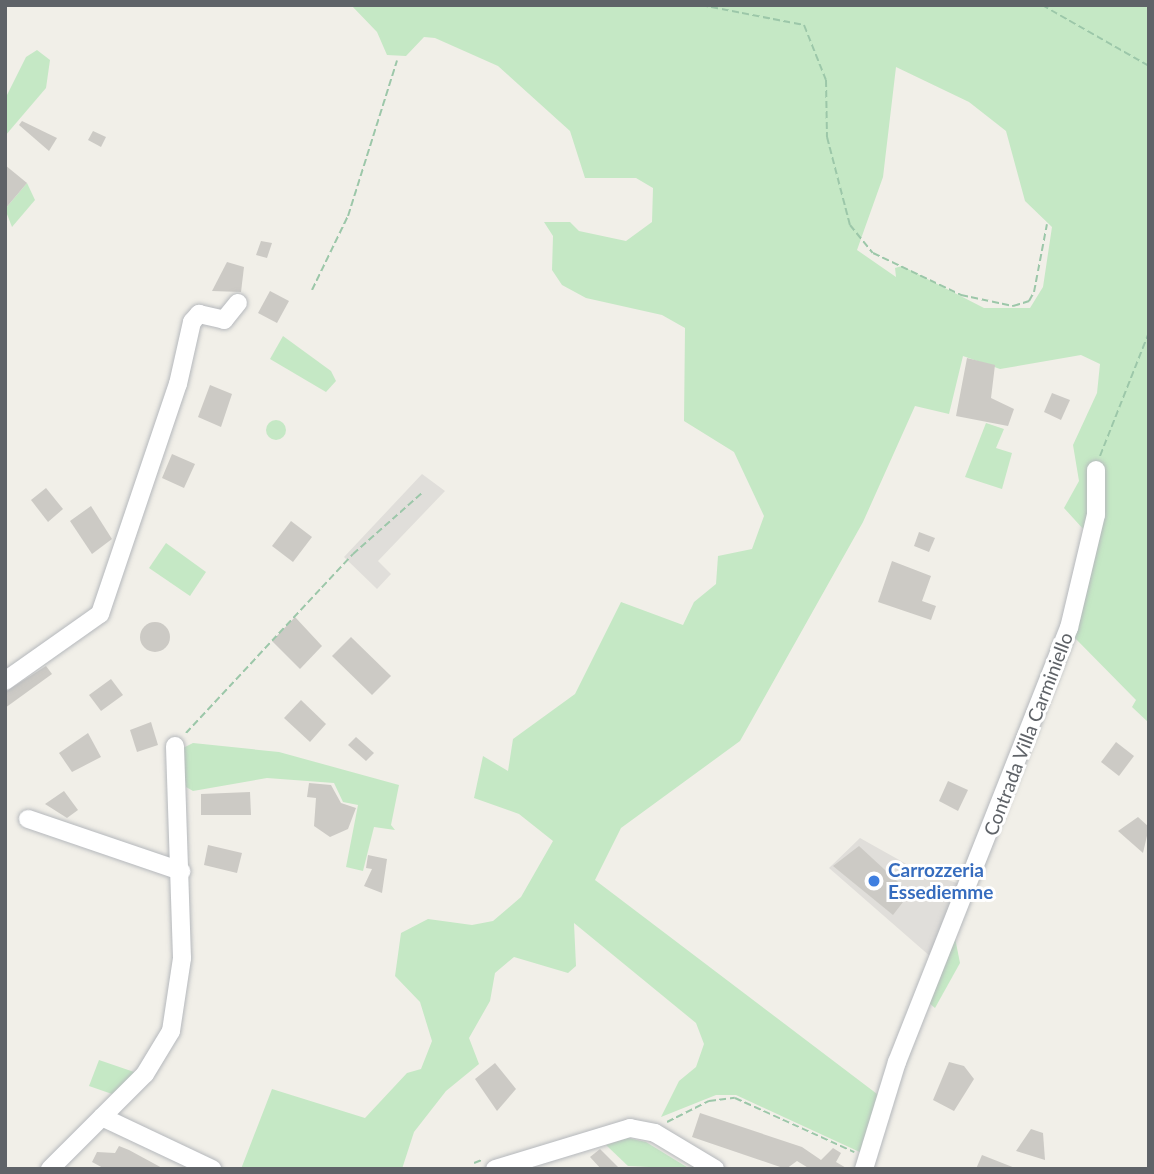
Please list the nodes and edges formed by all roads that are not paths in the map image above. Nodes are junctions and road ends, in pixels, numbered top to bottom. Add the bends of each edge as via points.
1 (238, 303) dead end
2 (1096, 470) road end
3 (5, 681) edge
4 (179, 742) road end
5 (28, 819) dead end
6 (181, 871) junction
7 (102, 1117) junction
8 (50, 1169) edge
9 (212, 1169) edge
10 (495, 1169) edge
11 (715, 1169) edge
12 (864, 1169) edge

1 - 3 street via 227,319 199,314 192,322 178,384 100,614
2 - 12 street, Contrada Villa Carminiello via 1096,515 1069,628 897,1062
4 - 6 street
5 - 6 street
6 - 7 street via 181,976 171,1031 145,1074
7 - 8 street
7 - 9 street
10 - 11 street via 630,1128 655,1133

